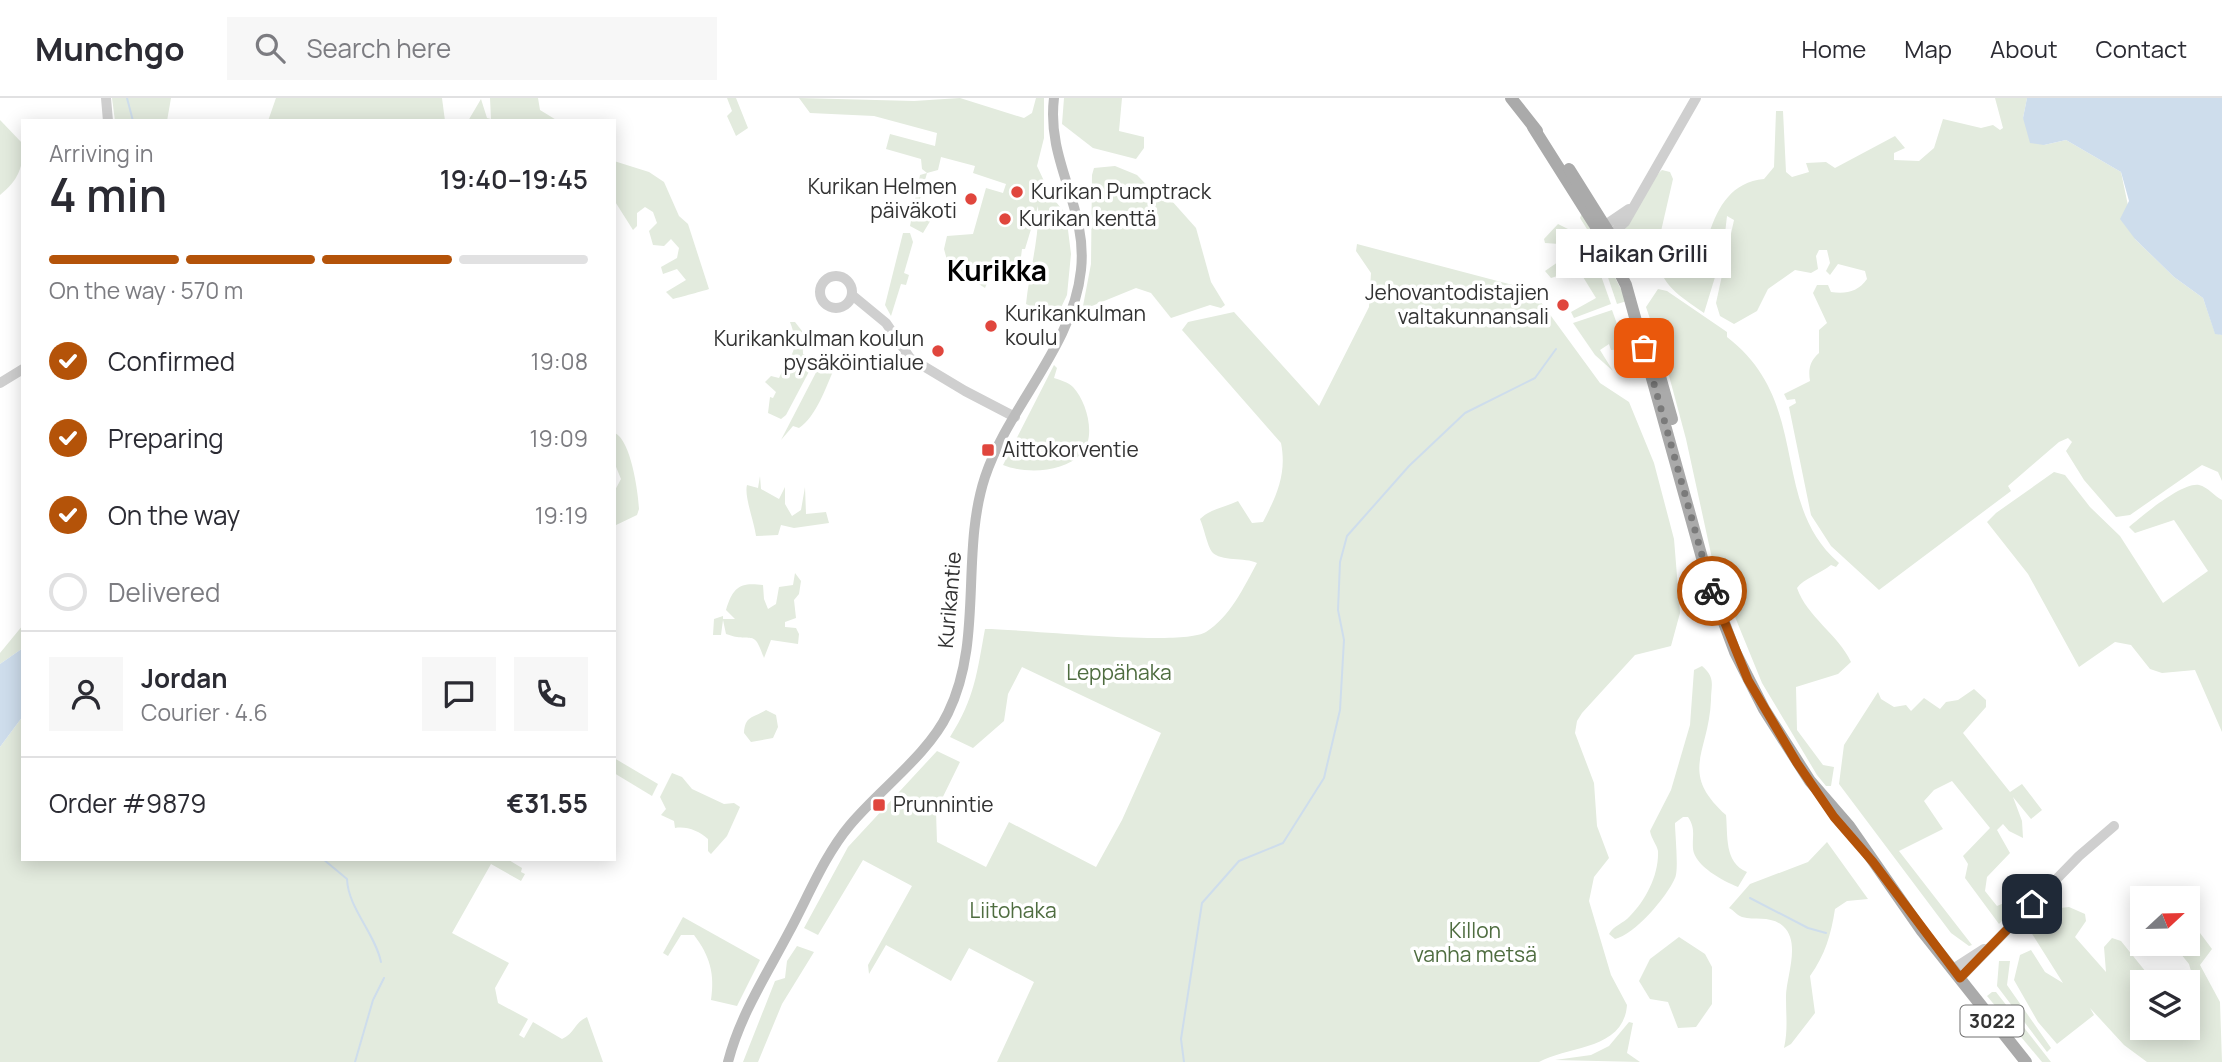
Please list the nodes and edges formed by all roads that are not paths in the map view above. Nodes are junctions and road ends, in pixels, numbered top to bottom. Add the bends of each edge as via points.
1 (106, 98) edge
2 (1054, 98) edge
3 (1511, 98) edge
4 (1696, 98) edge
5 (108, 119) edge
6 (1605, 233) junction
7 (852, 295) dead end
8 (21, 370) edge
9 (0, 383) edge
10 (1015, 417) junction
11 (2114, 826) dead end
12 (1959, 972) junction
13 (728, 1062) edge
14 (2026, 1062) edge
15 (2036, 1062) edge

1 - 5 street
2 - 10 main road, Kurikantie via 1053,140 1079,221 1081,271 1062,332
3 - 6 main road, 3022 via 1579,183
4 - 6 street via 1625,222
6 - 12 main road, 3022 via 1633,306 1713,596 1735,652 1775,729 1834,817
7 - 10 street via 886,323 910,358
8 - 9 street
10 - 13 main road, Kurikantie via 994,454 980,496 966,651 950,710 931,741 848,827 830,855 756,992
11 - 12 street
12 - 14 main road, 3022
12 - 15 main road, 3022

